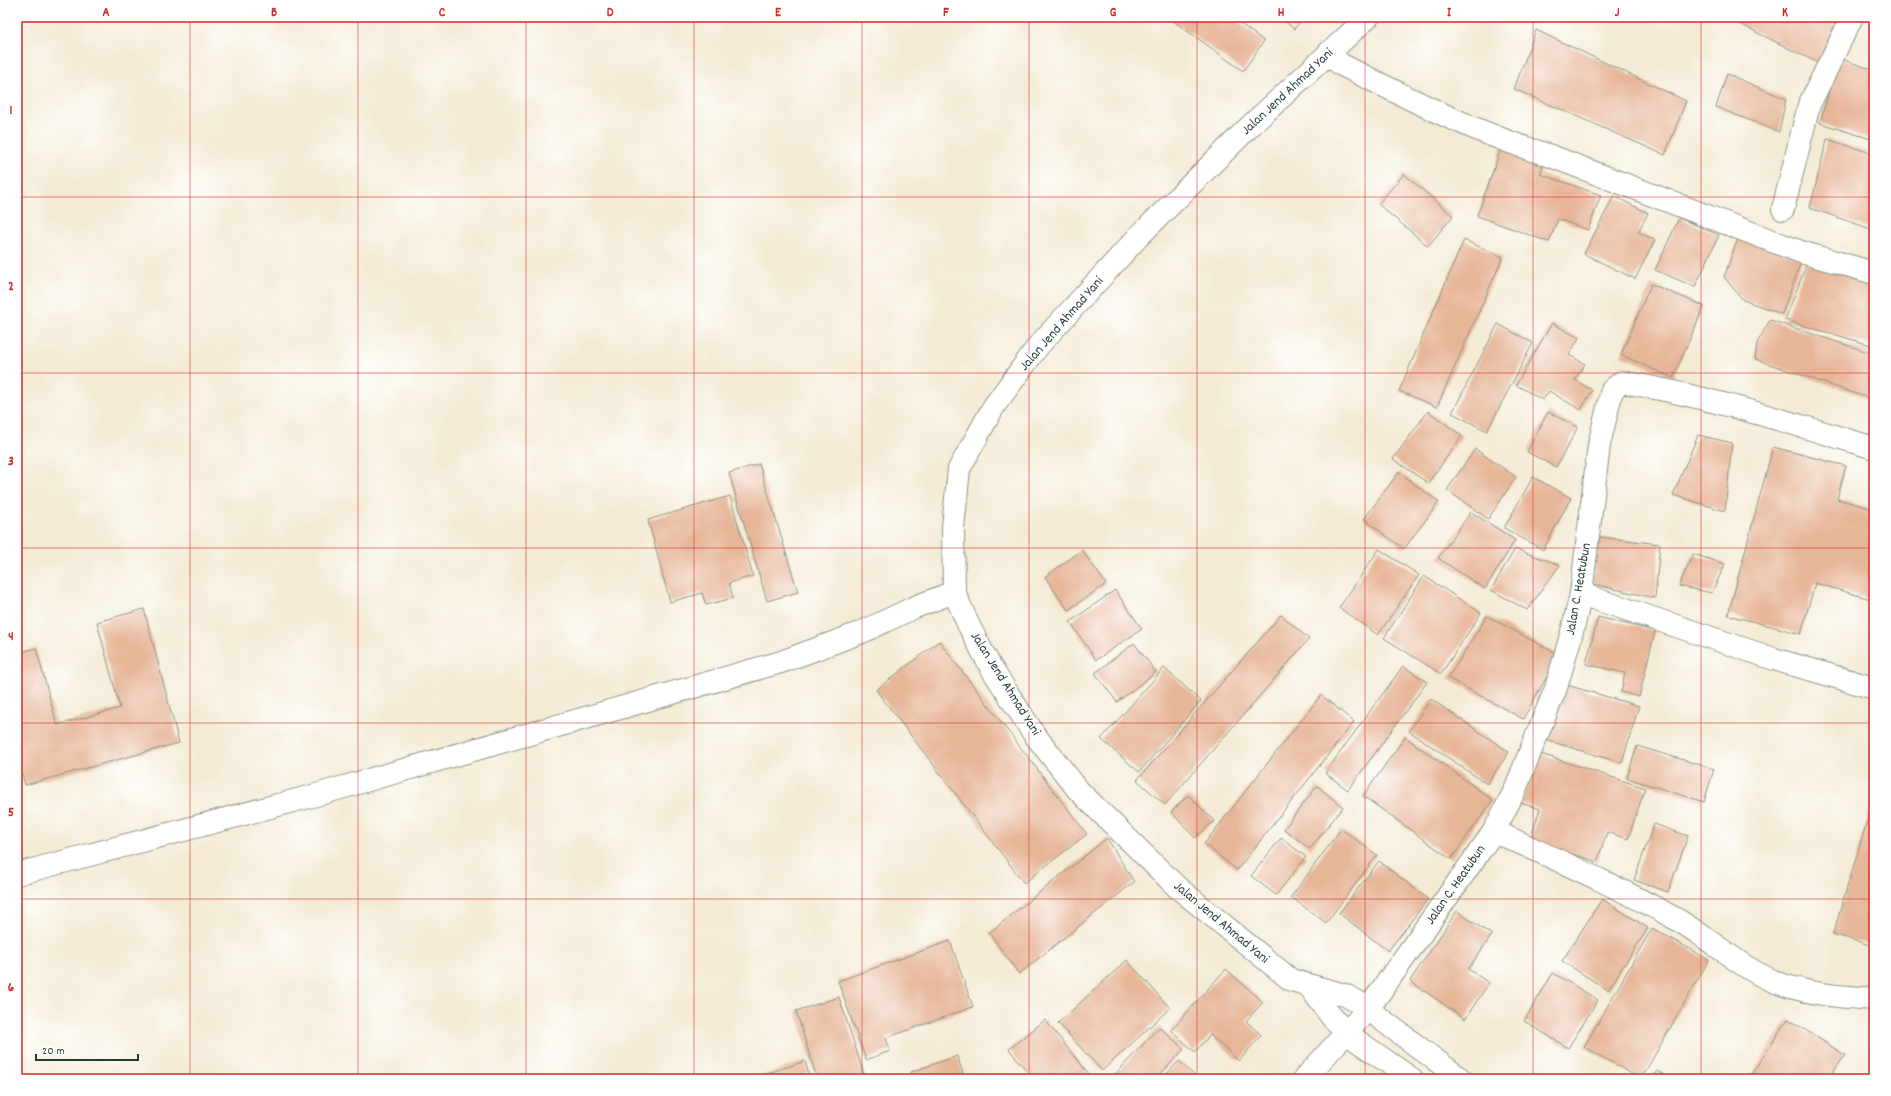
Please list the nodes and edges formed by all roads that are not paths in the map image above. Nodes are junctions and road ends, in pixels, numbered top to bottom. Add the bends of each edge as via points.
1 (1368, 17) edge
2 (1852, 17) edge
3 (1329, 52) junction
4 (1783, 209) dead end
5 (1874, 273) edge
6 (1874, 448) edge
7 (954, 592) junction
8 (1581, 594) junction
9 (1874, 688) edge
10 (1494, 831) junction
11 (17, 874) edge
12 (1309, 986) junction
13 (1874, 999) edge
14 (1368, 1009) junction
15 (1346, 1033) junction
16 (1304, 1079) edge
17 (1412, 1079) edge
18 (1461, 1079) edge

1 - 3 street, Jalan Jend Ahmad Yani
2 - 4 street via 1809,105
3 - 5 street via 1340,64 1431,110 1518,146 1548,155 1801,252
3 - 7 street, Jalan Jend Ahmad Yani via 1138,237 1039,345 994,406 959,469 953,527
6 - 8 street, Jalan C. Heatubun via 1769,416 1664,389 1622,382 1617,384 1608,399 1599,445
7 - 11 street via 862,632 781,662 316,795
7 - 12 street, Jalan Jend Ahmad Yani via 990,666 1034,734 1079,792 1177,887 1291,980
8 - 9 street via 1774,659
8 - 10 street, Jalan C. Heatubun via 1556,688 1526,763
10 - 13 street via 1592,875 1677,919 1740,962 1786,986 1834,996
10 - 14 street, Jalan C. Heatubun
12 - 14 street, Jalan Jend Ahmad Yani via 1345,995
12 - 15 street
14 - 15 street, Jalan C. Heatubun
14 - 18 street, Jalan Jend Ahmad Yani
15 - 16 street
15 - 17 street

